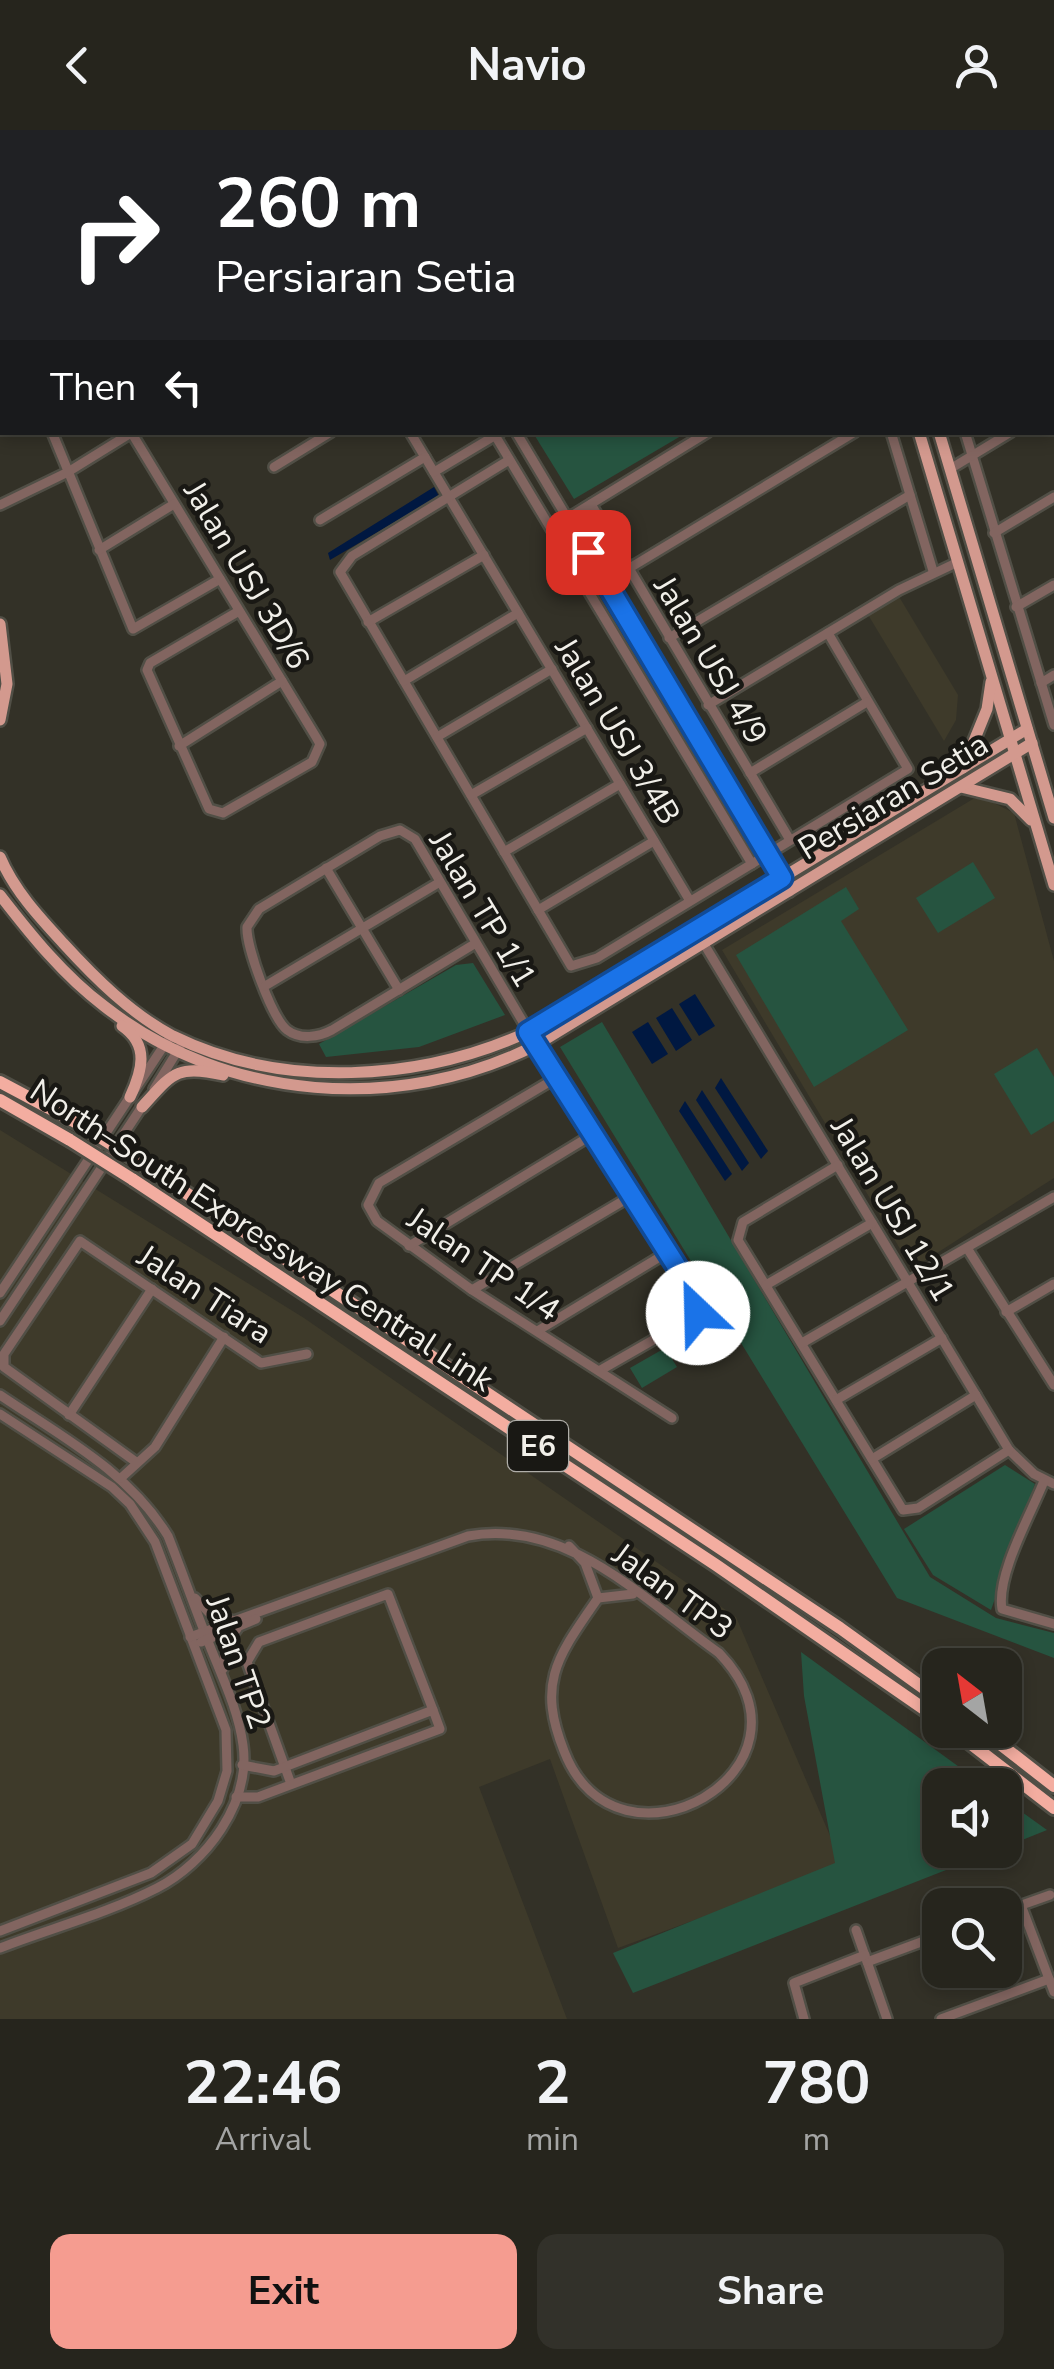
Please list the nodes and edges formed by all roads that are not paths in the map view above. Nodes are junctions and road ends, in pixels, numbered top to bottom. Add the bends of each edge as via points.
1 (53, 435) edge
2 (128, 435) edge
3 (132, 435) edge
4 (326, 435) edge
5 (412, 435) edge
6 (494, 435) edge
7 (496, 435) edge
8 (518, 435) edge
9 (703, 435) edge
10 (850, 435) edge
11 (892, 435) edge
12 (920, 435) edge
13 (940, 435) edge
14 (966, 435) edge
15 (1006, 435) edge
16 (425, 456) junction
17 (972, 456) junction
18 (509, 460) junction
19 (274, 467) dead end
20 (950, 470) junction
21 (68, 472) junction
22 (434, 472) junction
23 (910, 494) junction
24 (449, 496) junction
25 (1054, 497) edge
26 (174, 504) junction
27 (591, 504) junction
28 (0, 505) edge
29 (568, 518) junction
30 (320, 520) dead end
31 (994, 533) junction
32 (99, 550) junction
33 (484, 556) junction
34 (956, 563) junction
35 (628, 570) junction
36 (933, 571) junction
37 (220, 579) junction
38 (1054, 585) edge
39 (1016, 607) junction
40 (239, 611) junction
41 (518, 613) junction
42 (368, 622) junction
43 (0, 624) edge
44 (828, 633) junction
45 (669, 638) junction
46 (552, 670) junction
47 (1054, 675) edge
48 (992, 678) junction
49 (404, 681) junction
50 (282, 682) junction
51 (1040, 683) junction
52 (868, 702) junction
53 (708, 705) junction
54 (0, 720) edge
55 (1054, 725) edge
56 (587, 728) junction
57 (1027, 729) junction
58 (437, 738) junction
59 (1010, 739) junction
60 (1032, 743) junction
61 (179, 746) junction
62 (1015, 754) junction
63 (962, 768) junction
64 (750, 773) junction
65 (620, 784) junction
66 (961, 786) junction
67 (471, 795) junction
68 (1054, 818) edge
69 (1038, 832) junction
70 (790, 840) junction
71 (654, 841) junction
72 (504, 852) junction
73 (768, 854) junction
74 (0, 858) edge
75 (752, 864) junction
76 (326, 868) junction
77 (782, 878) junction
78 (440, 882) junction
79 (1054, 885) edge
80 (790, 892) junction
81 (0, 894) edge
82 (690, 901) junction
83 (538, 910) junction
84 (362, 929) junction
85 (690, 935) junction
86 (476, 943) junction
87 (704, 944) junction
88 (38, 945) junction
89 (265, 986) junction
90 (399, 990) junction
91 (528, 1032) junction
92 (174, 1043) junction
93 (536, 1045) junction
94 (556, 1078) junction
95 (0, 1082) edge
96 (306, 1086) junction
97 (130, 1097) junction
98 (0, 1100) edge
99 (142, 1107) junction
100 (595, 1132) junction
101 (838, 1166) junction
102 (633, 1196) junction
103 (1054, 1197) edge
104 (872, 1223) junction
105 (410, 1246) junction
106 (966, 1248) junction
107 (668, 1252) junction
108 (908, 1282) junction
109 (1054, 1284) edge
110 (766, 1285) junction
111 (152, 1288) junction
112 (472, 1290) junction
113 (0, 1293) edge
114 (1006, 1312) junction
115 (0, 1322) edge
116 (539, 1330) junction
117 (224, 1337) junction
118 (942, 1338) junction
119 (802, 1344) junction
120 (307, 1354) dead end
121 (599, 1371) junction
122 (1054, 1385) edge
123 (0, 1395) edge
124 (976, 1395) junction
125 (836, 1400) junction
126 (0, 1414) edge
127 (69, 1415) junction
128 (672, 1418) dead end
129 (1009, 1450) junction
130 (136, 1458) junction
131 (872, 1459) junction
132 (117, 1474) junction
133 (1049, 1483) edge
134 (108, 1484) junction
135 (569, 1546) junction
136 (188, 1588) junction
137 (636, 1594) junction
138 (598, 1598) junction
139 (243, 1621) junction
140 (1054, 1624) edge
141 (206, 1636) junction
142 (192, 1641) junction
143 (223, 1675) junction
144 (922, 1687) edge
145 (922, 1707) edge
146 (433, 1710) junction
147 (977, 1748) edge
148 (1005, 1748) edge
149 (242, 1765) junction
150 (288, 1768) junction
151 (291, 1784) junction
152 (1054, 1786) edge
153 (236, 1797) junction
154 (1054, 1808) edge
155 (1050, 1895) dead end
156 (1022, 1905) edge
157 (1022, 1908) edge
158 (856, 1930) dead end
159 (0, 1931) edge
160 (922, 1941) edge
161 (0, 1948) edge
162 (866, 1958) junction
163 (1049, 1979) junction
164 (1054, 1992) edge
165 (804, 2019) edge
166 (887, 2019) edge
167 (941, 2019) edge

1 - 21 street
2 - 21 street
3 - 26 street, Jalan USJ 3D/6
4 - 19 street
5 - 16 street, Jalan USJ 3/4B
6 - 22 street
7 - 18 street
8 - 29 street
9 - 27 street
10 - 35 street
11 - 23 street
12 - 34 main road
13 - 20 main road
14 - 17 street
15 - 17 street
16 - 22 street, Jalan USJ 3/4B
16 - 30 street
17 - 20 street
17 - 31 street
18 - 24 street
18 - 75 street
20 - 57 main road
21 - 28 street
21 - 32 street
22 - 24 street, Jalan USJ 3/4B
23 - 36 street
23 - 45 street
24 - 33 street, Jalan USJ 3/4B
24 - 42 street via 346,561 342,578
25 - 31 street
26 - 32 street
26 - 37 street, Jalan USJ 3D/6
27 - 29 street
27 - 35 street, Jalan USJ 4/9
29 - 73 street
31 - 39 street
32 - 37 street via 136,630
33 - 41 street, Jalan USJ 3/4B
33 - 42 street
34 - 36 street
34 - 48 main road
35 - 45 street, Jalan USJ 4/9
36 - 44 street
37 - 40 street, Jalan USJ 3D/6
38 - 39 street
39 - 51 street
40 - 50 street, Jalan USJ 3D/6
40 - 61 street via 147,670
41 - 46 street, Jalan USJ 3/4B
41 - 49 street
42 - 49 street
43 - 54 main road via 7,684
44 - 52 street
44 - 53 street
45 - 53 street, Jalan USJ 4/9
46 - 56 street, Jalan USJ 3/4B
46 - 58 street
47 - 51 street
48 - 59 main road
48 - 63 main road via 987,710
49 - 58 street
50 - 61 street
50 - 61 street, Jalan USJ 3D/6 via 320,744 312,762 224,813 209,808
51 - 55 street
52 - 64 street
52 - 70 street via 908,768
53 - 64 street, Jalan USJ 4/9
56 - 65 street, Jalan USJ 3/4B
56 - 67 street
57 - 59 main road, Persiaran Setia
57 - 60 main road
58 - 67 street
59 - 62 main road
59 - 63 main road, Persiaran Setia
60 - 62 main road, Persiaran Setia
60 - 68 main road
62 - 66 main road, Persiaran Setia
62 - 69 main road
63 - 77 main road, Persiaran Setia
64 - 70 street, Jalan USJ 4/9
65 - 71 street, Jalan USJ 3/4B
65 - 72 street
66 - 69 main road via 1010,799
66 - 80 main road, Persiaran Setia
67 - 72 street
69 - 79 main road
70 - 73 street
71 - 82 street, Jalan USJ 3/4B
71 - 83 street
72 - 83 street
73 - 75 street
73 - 77 street
74 - 92 main road, Persiaran Setia via 9,878 93,976
75 - 82 street
76 - 78 street, Jalan TP 1/1 via 400,830 415,839
76 - 84 street
76 - 89 street, Jalan TP 1/1 via 248,921
77 - 80 street
77 - 85 main road, Persiaran Setia
78 - 84 street
78 - 86 street, Jalan TP 1/1
80 - 87 main road, Persiaran Setia
81 - 88 main road, Persiaran Setia
82 - 83 street via 589,962 571,966
84 - 89 street
84 - 90 street
85 - 87 main road
85 - 91 main road, Persiaran Setia
86 - 90 street
86 - 91 street, Jalan TP 1/1
87 - 93 main road, Persiaran Setia
87 - 101 street, Jalan USJ 12/1
88 - 92 main road, Persiaran Setia via 103,1006
88 - 97 main road via 80,993 132,1032 143,1063
89 - 90 street, Jalan TP 1/1 via 280,1022 305,1036 325,1034
91 - 92 main road, Persiaran Setia via 440,1064 374,1072 267,1066
91 - 93 street, Jalan TP 1/1
92 - 96 main road, Persiaran Setia via 255,1077
92 - 97 street
92 - 99 street
93 - 94 street
93 - 96 main road, Persiaran Setia via 485,1069 426,1084
94 - 100 street
94 - 105 street, Jalan TP 1/4 via 373,1189 371,1213
95 - 144 highway, North–South Expressway Central Link / E6, bridge via 141,1163
96 - 99 main road via 183,1070
97 - 113 street
98 - 145 highway, North–South Expressway Central Link / E6, bridge via 132,1179
99 - 115 street
100 - 102 street
100 - 105 street
101 - 104 street, Jalan USJ 12/1
101 - 110 street via 743,1222 738,1240
102 - 107 street
102 - 112 street
103 - 106 street
104 - 108 street, Jalan USJ 12/1
104 - 110 street
105 - 112 street, Jalan TP 1/4
106 - 108 street
106 - 114 street
107 - 116 street
107 - 121 street via 698,1300 695,1316
108 - 118 street, Jalan USJ 12/1
108 - 119 street
109 - 114 street
110 - 119 street
111 - 117 street, Jalan Tiara
111 - 127 street
111 - 127 street, Jalan Tiara via 80,1241 4,1354 13,1376
112 - 116 street, Jalan TP 1/4
114 - 122 street
116 - 121 street, Jalan TP 1/4
117 - 120 street, Jalan Tiara via 268,1365
117 - 130 street via 155,1447
118 - 124 street, Jalan USJ 12/1
118 - 125 street
119 - 125 street
121 - 128 street, Jalan TP 1/4
123 - 132 street, Jalan TP2
124 - 129 street, Jalan USJ 12/1
124 - 131 street
125 - 131 street
126 - 134 street, Jalan TP2
127 - 130 street
129 - 131 street via 918,1508 904,1510
129 - 133 street, Jalan USJ 12/1
130 - 132 street
132 - 134 street
132 - 136 street, Jalan TP2 via 168,1536
133 - 140 street via 1000,1602 1009,1612
134 - 142 street, Jalan TP2 via 155,1542
135 - 137 street, Jalan TP3
135 - 138 street, Jalan TP3 via 591,1573
135 - 139 street, Jalan TP3 via 513,1533 468,1536
136 - 139 street via 212,1616
136 - 141 street, Jalan TP2
137 - 138 street
137 - 138 street, Jalan TP3 via 719,1653 739,1674 751,1706 752,1745 728,1778 700,1799 660,1812 635,1814 605,1805 573,1776 548,1703 559,1656
139 - 141 street, Jalan TP3
139 - 143 street via 226,1643
141 - 142 street, Jalan TP3
141 - 143 street, Jalan TP2
142 - 159 street, Jalan TP2 via 226,1730 227,1772 192,1844 151,1872
143 - 149 street, Jalan TP2 via 244,1746
146 - 150 street
146 - 150 street via 388,1594 258,1642 247,1662
146 - 151 street via 440,1729
147 - 154 highway
148 - 152 highway
149 - 150 street via 264,1772
149 - 153 street, Jalan TP2
150 - 151 street
151 - 153 street via 258,1797
153 - 161 street, Jalan TP2 via 203,1855 171,1879
155 - 156 street
157 - 163 street
158 - 162 street
160 - 162 street
162 - 165 street via 794,1983
162 - 166 street
163 - 164 street
163 - 167 street

